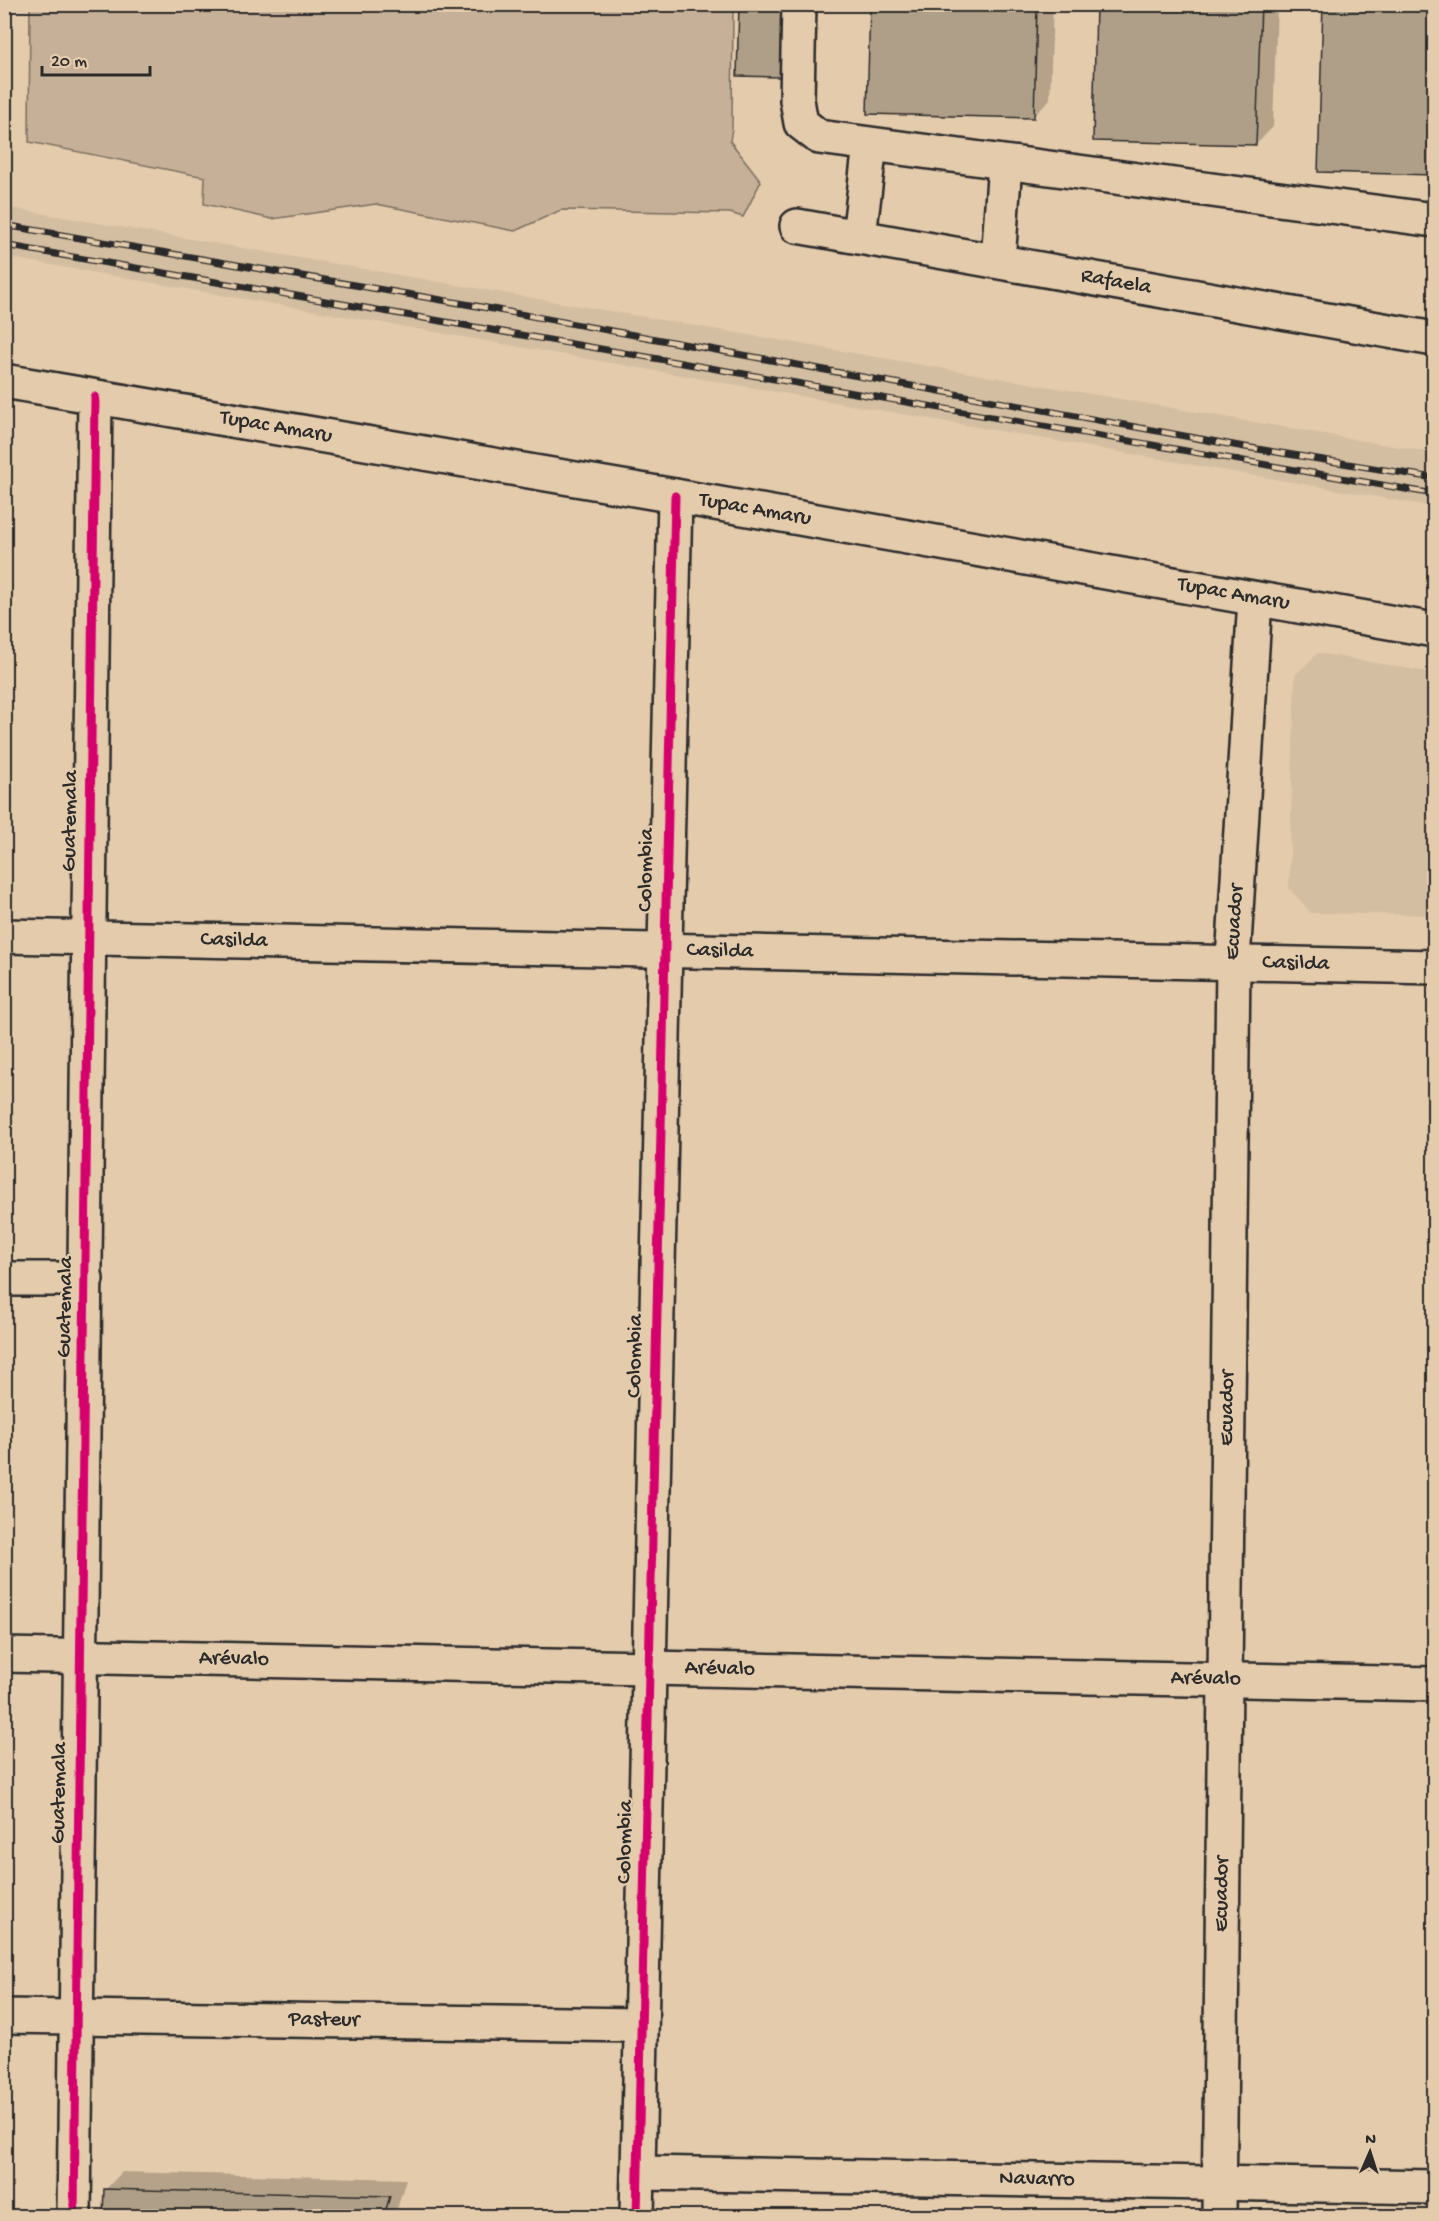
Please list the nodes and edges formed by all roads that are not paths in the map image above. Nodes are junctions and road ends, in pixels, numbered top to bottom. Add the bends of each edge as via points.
1 (799, 4) edge
2 (870, 145) junction
3 (1005, 163) junction
4 (1434, 220) edge
5 (797, 226) dead end
6 (859, 236) junction
7 (998, 261) junction
8 (1434, 339) edge
9 (4, 381) edge
10 (95, 397) junction
11 (675, 496) junction
12 (1255, 599) junction
13 (1434, 630) edge
14 (4, 936) edge
15 (89, 938) junction
16 (665, 951) junction
17 (1233, 961) junction
18 (1434, 967) edge
19 (4, 1279) edge
20 (86, 1280) junction
21 (4, 1656) edge
22 (81, 1657) junction
23 (649, 1669) junction
24 (1225, 1679) junction
25 (1434, 1684) edge
26 (4, 2016) edge
27 (77, 2017) junction
28 (641, 2025) junction
29 (638, 2173) junction
30 (1220, 2183) junction
31 (1434, 2187) edge
32 (74, 2217) edge
33 (637, 2217) edge
34 (1219, 2217) edge

1 - 2 street via 797,100 801,123 819,137
2 - 3 street
2 - 6 street
3 - 4 street
3 - 7 street
5 - 6 street, Rafaela
6 - 7 street, Rafaela
7 - 8 street, Rafaela
9 - 10 street, Tupac Amaru
10 - 11 street, Tupac Amaru
10 - 15 street, Guatemala
11 - 12 street, Tupac Amaru
11 - 16 street, Colombia
12 - 13 street, Tupac Amaru
12 - 17 street, Ecuador
14 - 15 street, Casilda
15 - 16 street, Casilda
15 - 20 street, Guatemala
16 - 17 street, Casilda
16 - 23 street, Colombia
17 - 18 street, Casilda
17 - 24 street, Ecuador
19 - 20 street
20 - 22 street, Guatemala
21 - 22 street, Arévalo
22 - 23 street, Arévalo
22 - 27 street, Guatemala
23 - 24 street, Arévalo
23 - 28 street, Colombia
24 - 25 street, Arévalo
24 - 30 street, Ecuador
26 - 27 street, Pasteur
27 - 28 street, Pasteur
27 - 32 street, Guatemala
28 - 29 street, Colombia
29 - 30 street, Navarro
29 - 33 street, Colombia
30 - 31 street, Navarro
30 - 34 street, Ecuador

